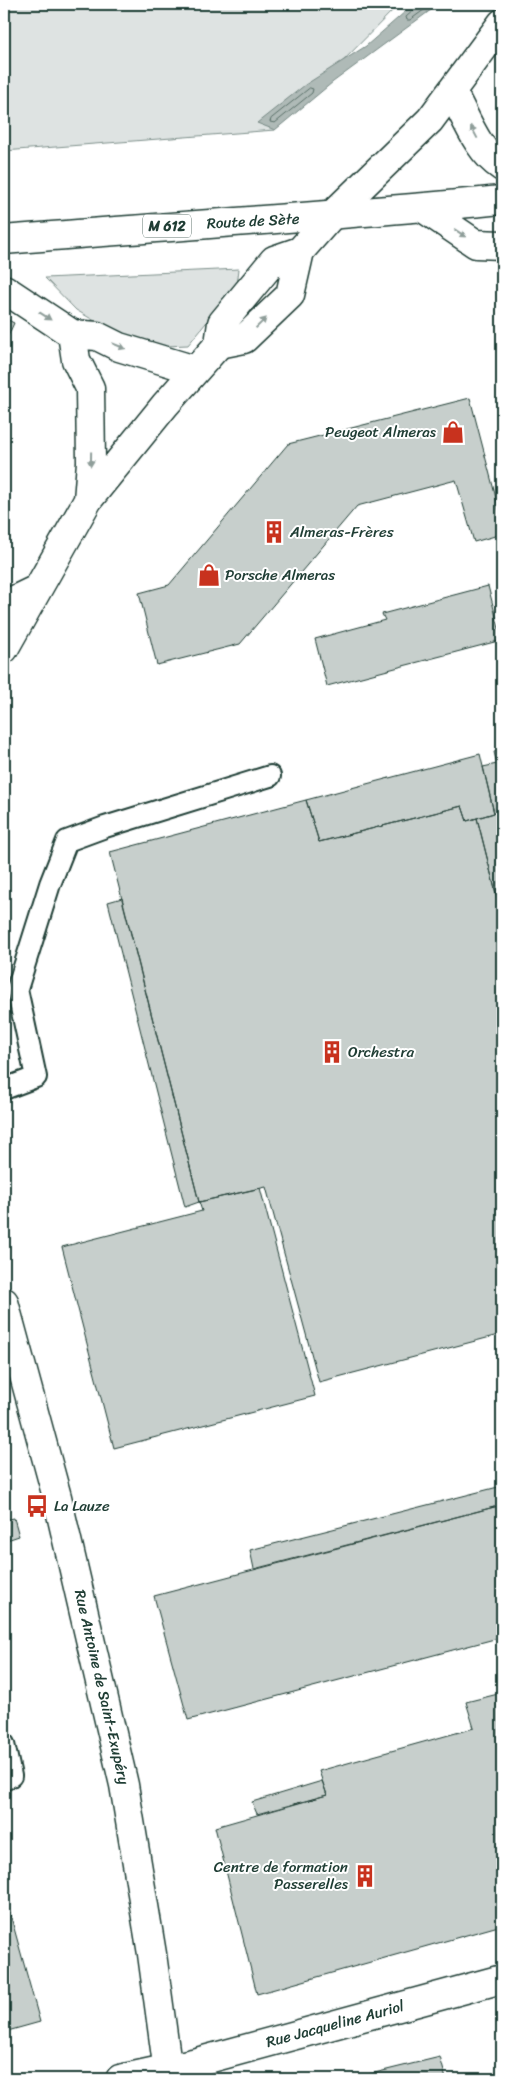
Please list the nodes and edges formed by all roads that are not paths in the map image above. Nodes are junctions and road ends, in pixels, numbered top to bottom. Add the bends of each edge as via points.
1 (502, 23) edge
2 (452, 92) junction
3 (502, 167) edge
4 (502, 200) edge
5 (423, 208) junction
6 (331, 216) junction
7 (4, 240) edge
8 (502, 245) edge
9 (4, 289) edge
10 (72, 334) junction
11 (195, 370) junction
12 (88, 500) junction
13 (37, 589) junction
14 (4, 605) edge
15 (4, 649) edge
16 (270, 776) dead end
17 (4, 1089) edge
18 (4, 1302) edge
19 (4, 1744) edge
20 (4, 1780) edge
21 (502, 1979) edge
22 (168, 2074) edge
23 (120, 2079) edge

1 - 2 street
3 -> 2 street via 480,144
2 - 6 street via 430,120
4 - 5 street, Route de Sète / M 612
5 - 6 street, Route de Sète / M 612
5 -> 8 street via 476,244
6 - 7 street, Route de Sète / M 612
6 - 11 street via 300,251 274,260 222,323 219,344
9 -> 10 street
10 -> 11 street via 97,336 119,347
10 -> 12 street via 76,360 90,388
11 - 12 street
12 - 13 street
13 - 14 street
13 - 15 street
16 - 17 lane via 105,827 67,842 50,884 17,989 36,1077
18 - 22 street, Rue Antoine de Saint-Exupéry via 57,1497 124,1785
19 - 20 lane via 12,1776
21 - 22 street, Rue Jacqueline Auriol
22 - 23 street, Rue Jacqueline Auriol

